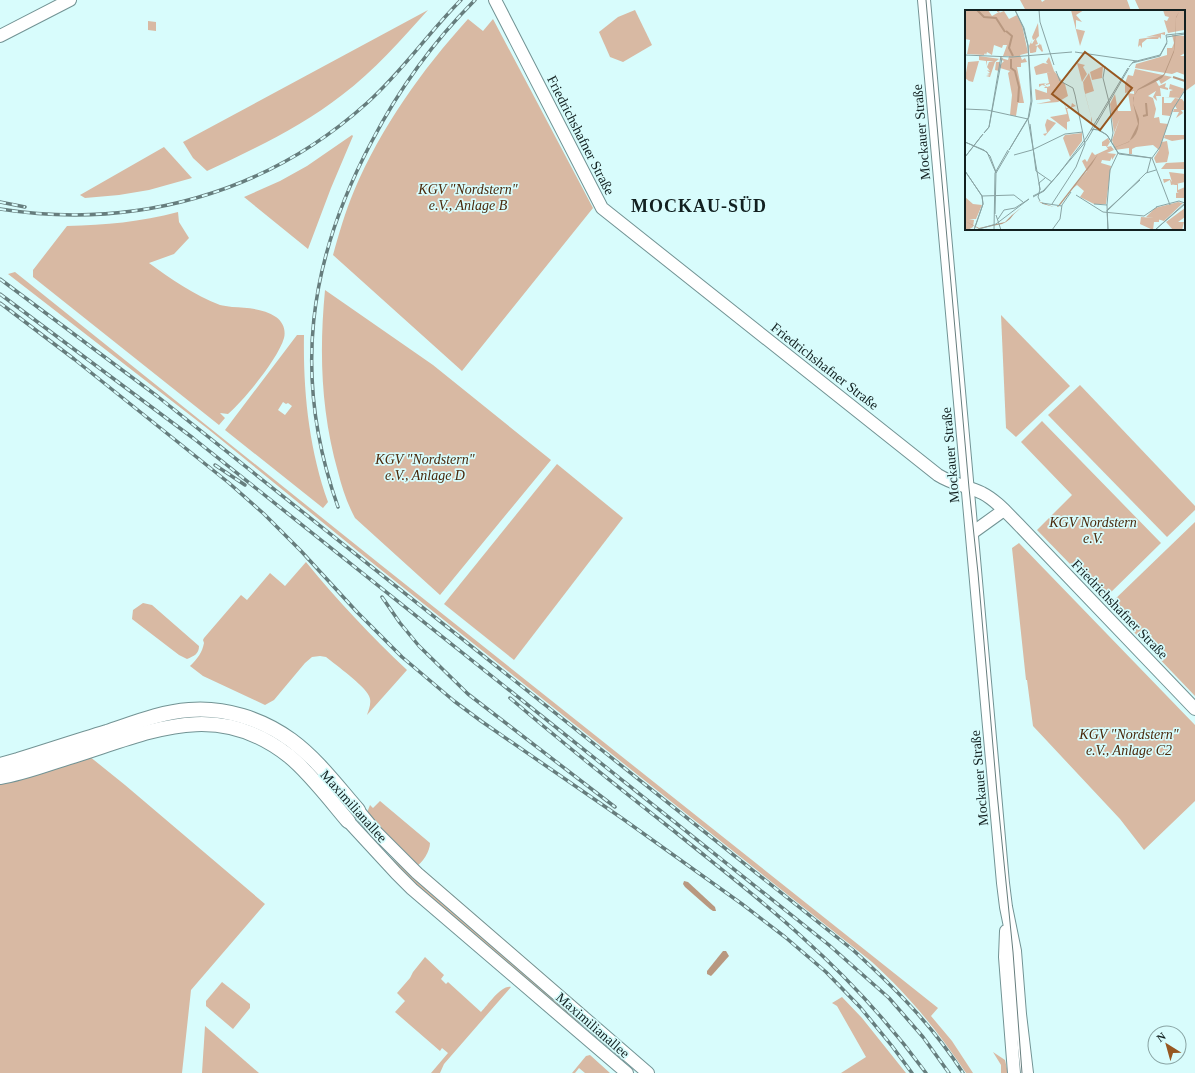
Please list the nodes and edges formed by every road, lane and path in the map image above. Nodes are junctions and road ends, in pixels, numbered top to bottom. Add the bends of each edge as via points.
1 (70, 0) edge
2 (495, 0) edge
3 (924, 0) edge
4 (0, 36) edge
5 (968, 488) junction
6 (1004, 510) junction
7 (972, 533) junction
8 (1195, 709) edge
9 (0, 765) edge
10 (0, 777) edge
11 (358, 810) joint
12 (348, 821) joint
13 (1006, 907) junction
14 (627, 1073) edge
15 (648, 1073) edge
16 (1014, 1073) edge
17 (1027, 1073) edge

1 - 4 main road
2 - 5 main road, Friedrichshafner Straße via 602,208 938,475
3 - 5 main road, Mockauer Straße
5 - 6 main road, Friedrichshafner Straße via 982,493
5 - 7 main road, Mockauer Straße
6 - 7 main road
6 - 8 main road, Friedrichshafner Straße
7 - 13 main road, Mockauer Straße
9 - 11 highway, Maximilianallee via 152,718 189,710 216,710 259,721 292,741
10 - 12 highway, Maximilianallee via 171,726 189,723 220,724 246,731 272,744 288,756
11 - 15 main road, Maximilianallee via 417,873
12 - 14 main road, Maximilianallee via 412,888
13 - 16 main road, Mockauer Straße via 1005,956
13 - 17 main road, Mockauer Straße via 1015,951

